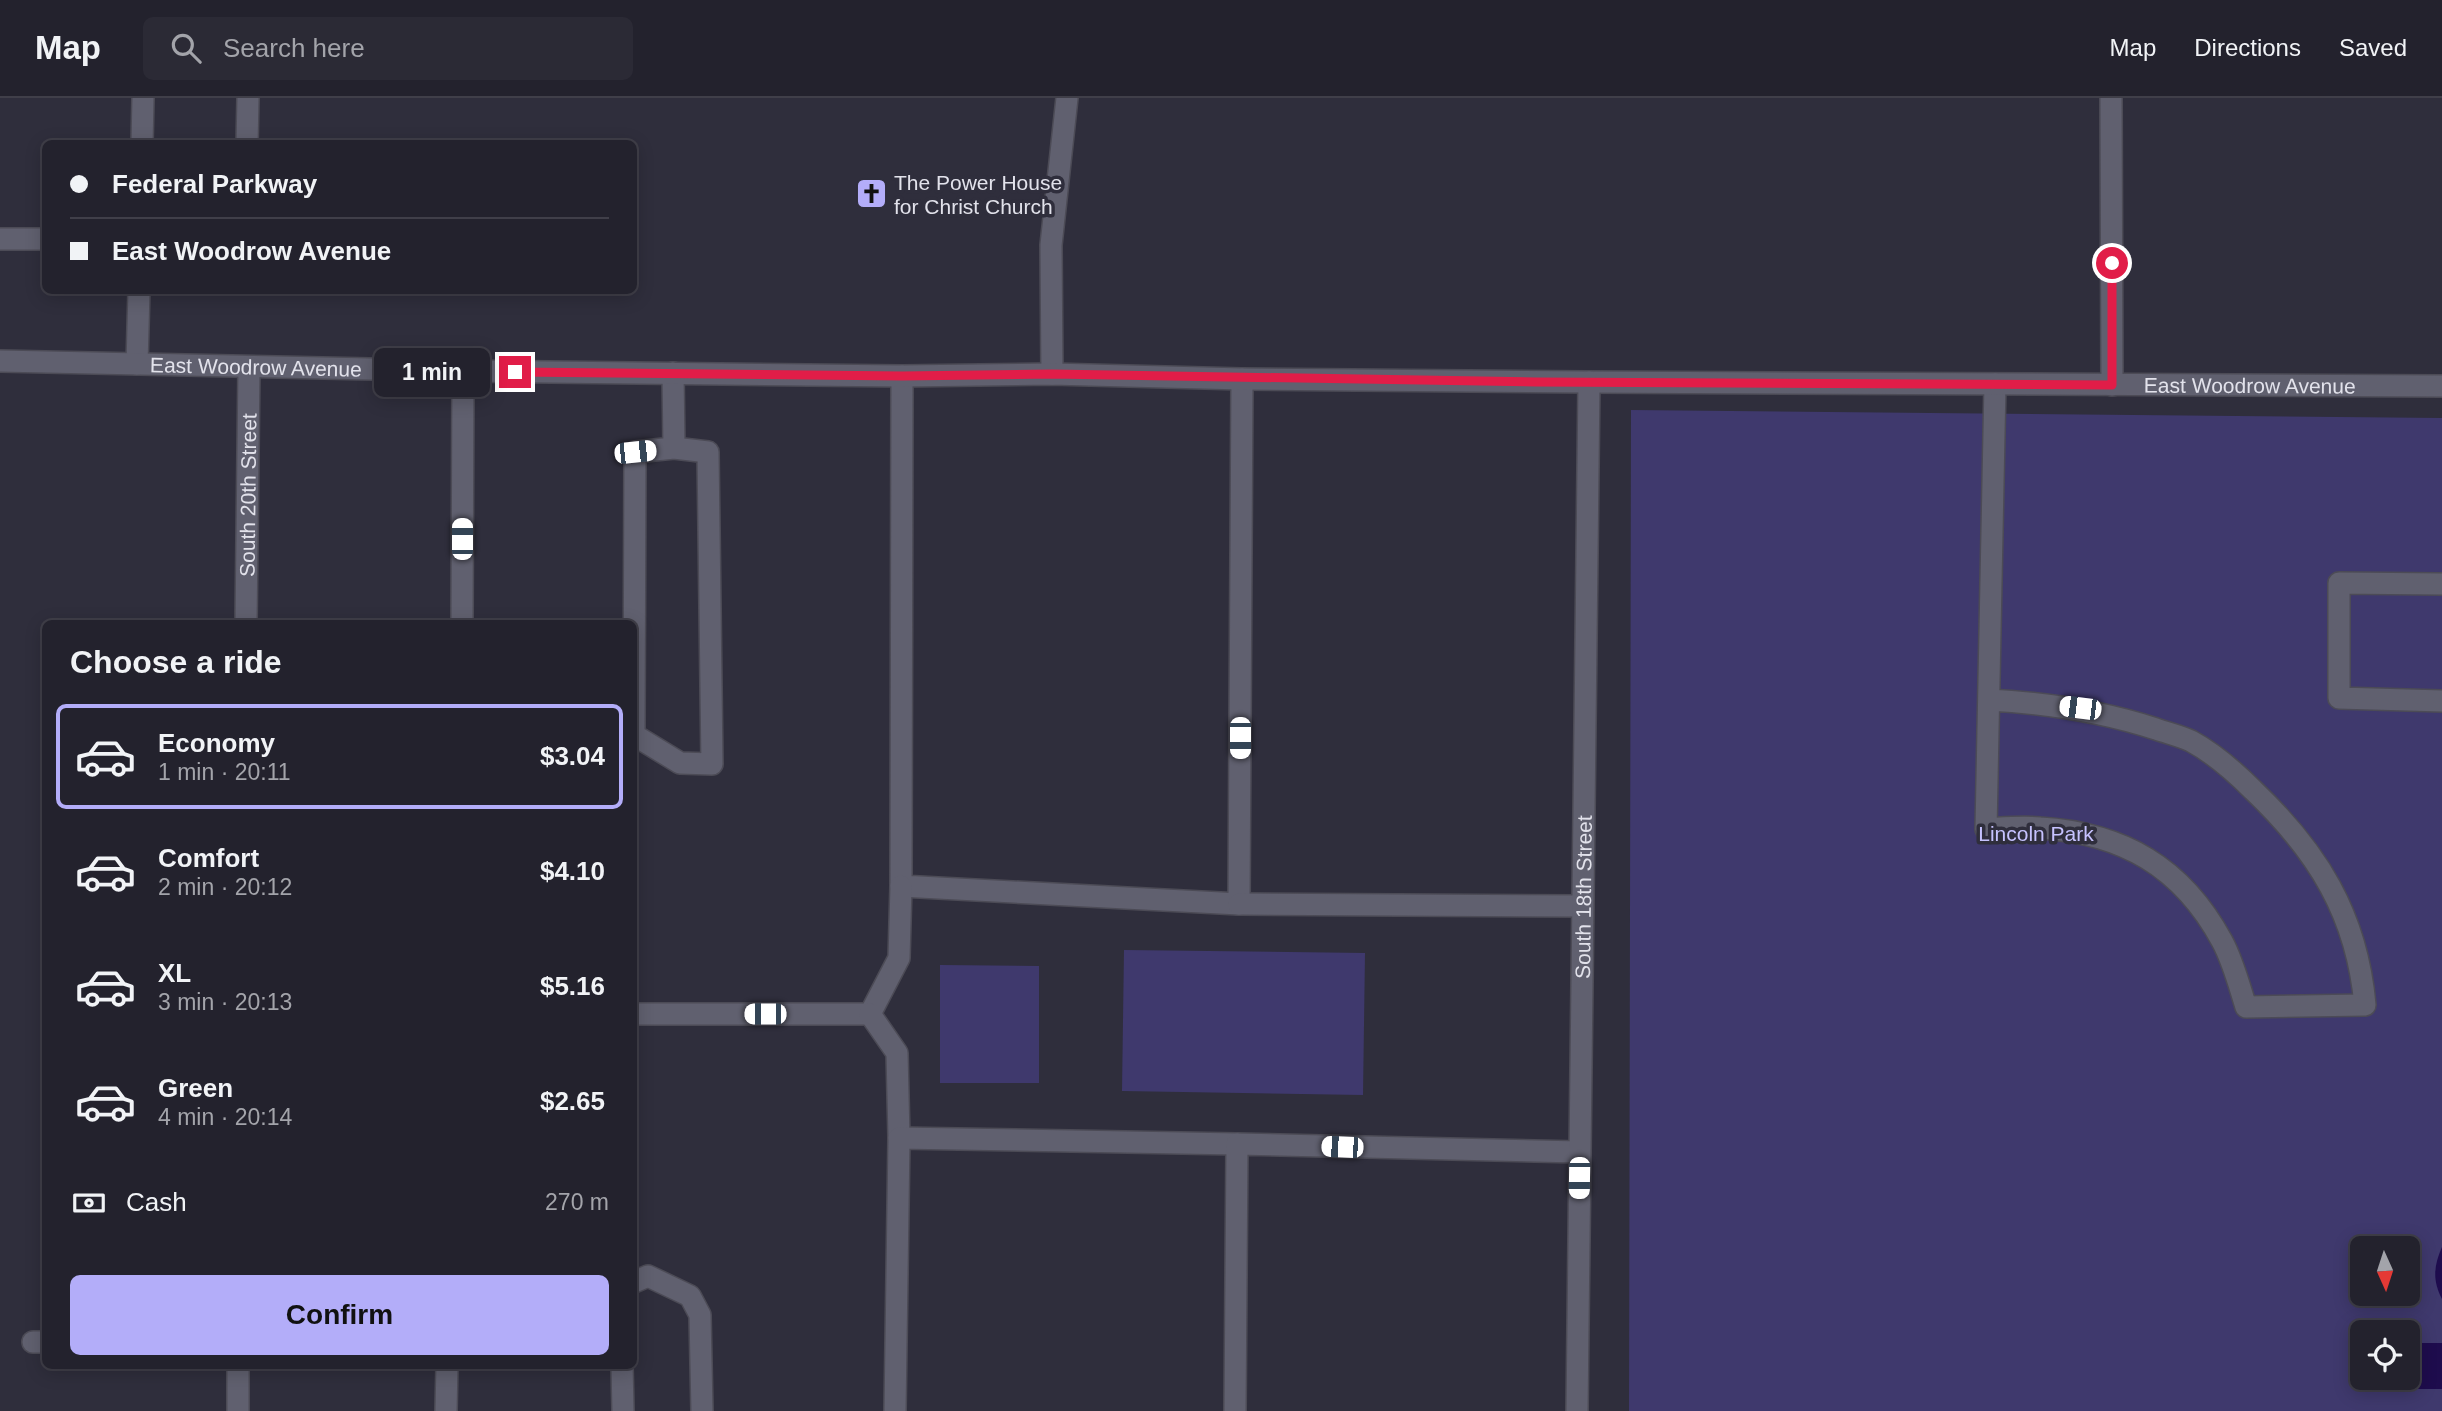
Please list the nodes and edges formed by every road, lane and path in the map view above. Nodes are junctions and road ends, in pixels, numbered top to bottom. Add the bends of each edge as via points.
1 (143, 98) edge
2 (248, 98) edge
3 (1067, 98) edge
4 (2111, 98) edge
5 (142, 140) edge
6 (247, 140) edge
7 (0, 239) edge
8 (42, 239) edge
9 (139, 294) edge
10 (0, 361) edge
11 (137, 364) junction
12 (248, 367) junction
13 (463, 371) junction
14 (673, 373) junction
15 (1052, 374) junction
16 (902, 376) junction
17 (1242, 379) junction
18 (1589, 382) junction
19 (1995, 384) junction
20 (2112, 385) junction
21 (2442, 386) edge
22 (674, 448) junction
23 (2442, 584) edge
24 (246, 620) edge
25 (462, 620) edge
26 (634, 620) edge
27 (1989, 700) junction
28 (2442, 701) edge
29 (637, 737) edge
30 (901, 886) junction
31 (1239, 904) junction
32 (1582, 906) junction
33 (637, 1014) edge
34 (870, 1014) junction
35 (899, 1138) junction
36 (1237, 1144) junction
37 (1579, 1152) junction
38 (637, 1281) edge
39 (239, 1369) edge
40 (447, 1369) edge
41 (622, 1369) edge
42 (238, 1411) edge
43 (446, 1411) edge
44 (623, 1411) edge
45 (702, 1411) edge
46 (895, 1411) edge
47 (1236, 1411) edge
48 (1577, 1411) edge

1 - 5 street
2 - 6 street
3 - 15 street via 1051,245
4 - 20 street
7 - 8 street
9 - 11 street
10 - 11 street, East Woodrow Avenue
11 - 12 street, East Woodrow Avenue
12 - 13 street, East Woodrow Avenue
12 - 24 street, South 20th Street
13 - 14 street, East Woodrow Avenue
13 - 25 street
14 - 16 street, East Woodrow Avenue
14 - 22 street
15 - 16 street, East Woodrow Avenue
15 - 17 street, East Woodrow Avenue
16 - 30 street
17 - 18 street, East Woodrow Avenue
17 - 31 street
18 - 19 street, East Woodrow Avenue
18 - 32 street, South 18th Street
19 - 20 street, East Woodrow Avenue
19 - 27 street
20 - 21 street, East Woodrow Avenue
22 - 26 street via 635,452
22 - 29 street via 708,452 712,764 680,763
23 - 28 street via 2339,583 2339,698
27 - 27 street via 1986,829 2083,833 2126,846 2159,864 2185,887 2223,942 2246,1007 2365,1005 2362,971 2349,927 2327,881 2310,851 2235,773 2190,741 2139,724 2080,708
30 - 31 street
30 - 34 street via 899,958
31 - 32 street
32 - 37 street, South 18th Street
33 - 34 street
34 - 35 street via 897,1053
35 - 36 street
35 - 46 street
36 - 37 street
36 - 47 street
37 - 48 street, South 18th Street
38 - 45 street via 648,1276 690,1296 699,1315
39 - 42 street
40 - 43 street
41 - 44 street

